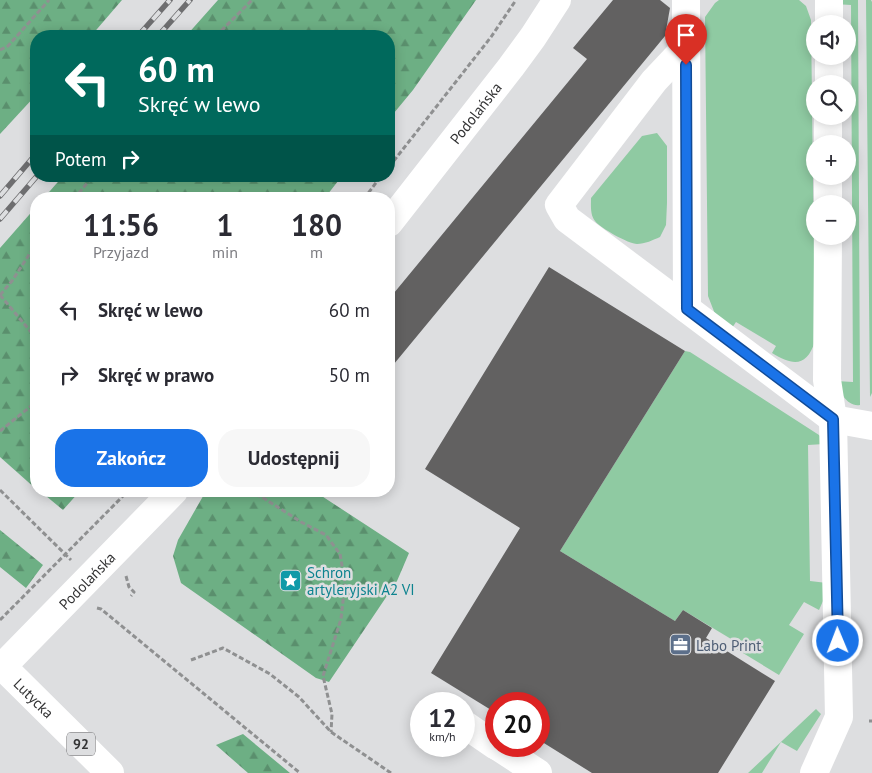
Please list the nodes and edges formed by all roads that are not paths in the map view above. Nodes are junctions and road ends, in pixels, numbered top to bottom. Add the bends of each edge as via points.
1 (557, 0) edge
2 (686, 0) edge
3 (829, 0) edge
4 (829, 15) edge
5 (686, 47) junction
6 (395, 215) edge
7 (828, 245) edge
8 (687, 309) junction
9 (833, 419) junction
10 (872, 426) edge
11 (168, 497) edge
12 (0, 664) edge
13 (0, 670) edge
14 (514, 757) edge
15 (110, 773) edge
16 (538, 773) edge
17 (814, 773) edge

1 - 6 street, Podolańska via 511,67
2 - 5 street
3 - 4 street
5 - 8 street
5 - 8 street via 654,81 560,205 567,219
7 - 9 street via 827,380
8 - 9 street
9 - 10 street
9 - 17 street via 839,717
11 - 13 street, Podolańska
12 - 15 street, Lutycka / 92
14 - 16 street

